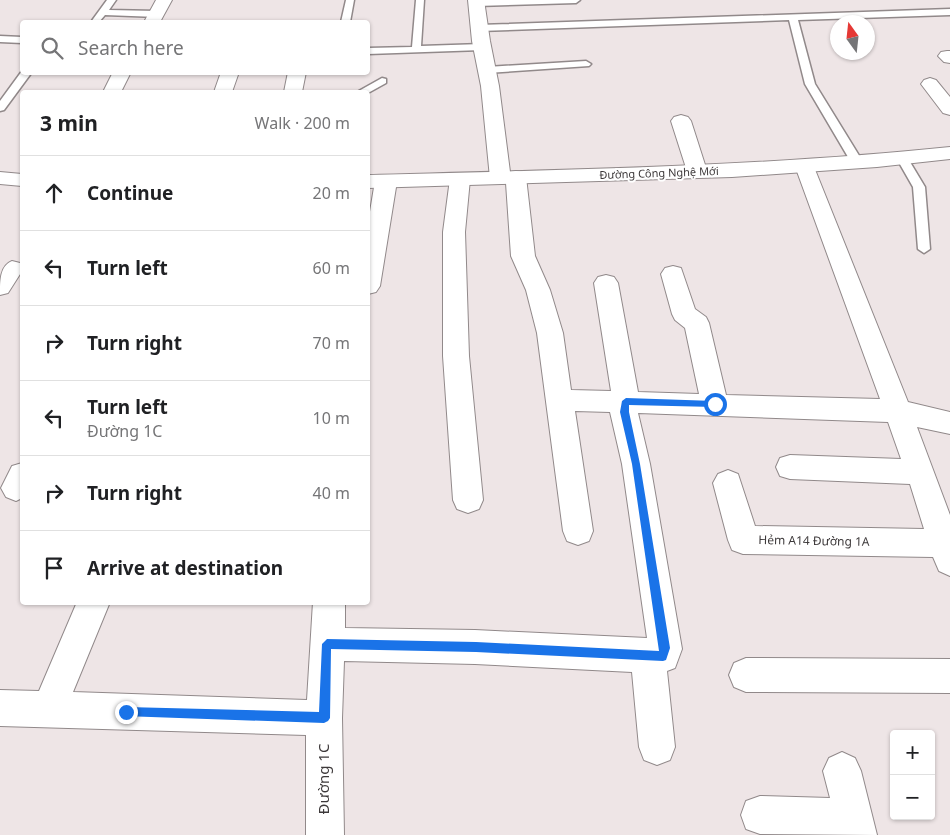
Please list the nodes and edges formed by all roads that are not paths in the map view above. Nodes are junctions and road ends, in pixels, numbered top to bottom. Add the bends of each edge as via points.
1 (112, 0) edge
2 (350, 0) edge
3 (420, 0) edge
4 (576, 0) edge
5 (477, 2) edge
6 (104, 12) junction
7 (158, 12) edge
8 (950, 12) edge
9 (794, 17) junction
10 (97, 20) edge
11 (345, 20) edge
12 (480, 28) junction
13 (0, 39) edge
14 (20, 40) edge
15 (482, 47) junction
16 (370, 50) edge
17 (416, 50) junction
18 (586, 64) dead end
19 (487, 70) junction
20 (25, 75) edge
21 (120, 75) edge
22 (229, 75) edge
23 (296, 75) edge
24 (382, 81) dead end
25 (930, 84) dead end
26 (113, 90) edge
27 (224, 90) edge
28 (293, 90) edge
29 (366, 90) edge
30 (0, 108) edge
31 (950, 109) edge
32 (681, 121) dead end
33 (950, 153) edge
34 (903, 159) junction
35 (857, 162) junction
36 (805, 166) junction
37 (697, 171) junction
38 (508, 177) junction
39 (0, 178) edge
40 (460, 179) junction
41 (20, 180) edge
42 (377, 182) edge
43 (924, 249) dead end
44 (370, 263) edge
45 (673, 274) dead end
46 (606, 283) dead end
47 (560, 400) junction
48 (626, 401) junction
49 (715, 404) junction
50 (898, 411) junction
51 (950, 423) edge
52 (790, 467) dead end
53 (920, 472) junction
54 (728, 484) dead end
55 (468, 500) dead end
56 (578, 531) dead end
57 (947, 552) edge
58 (93, 605) edge
59 (329, 605) edge
60 (327, 644) junction
61 (648, 657) junction
62 (746, 675) dead end
63 (950, 676) edge
64 (0, 708) edge
65 (49, 710) junction
66 (324, 718) junction
67 (657, 747) dead end
68 (842, 771) dead end
69 (760, 815) dead end
70 (856, 826) edge
71 (325, 835) edge

1 - 6 lane
2 - 11 lane
3 - 17 lane
4 - 5 lane
5 - 12 street
6 - 7 lane
6 - 10 lane
8 - 9 lane
9 - 12 lane
9 - 35 lane via 810,84
12 - 15 street
13 - 14 lane
15 - 17 lane
15 - 19 street
16 - 17 lane
18 - 19 lane
19 - 38 street
20 - 30 lane
21 - 26 street
22 - 27 street
23 - 28 street
24 - 29 lane
25 - 31 street
32 - 37 street
33 - 34 street, Đường Công Nghệ Mới
34 - 35 street, Đường Công Nghệ Mới
34 - 43 lane via 919,187
35 - 36 street, Đường Công Nghệ Mới
36 - 37 street, Đường Công Nghệ Mới
36 - 50 street
37 - 38 street, Đường Công Nghệ Mới
38 - 40 street, Đường Công Nghệ Mới
38 - 47 street via 523,256 538,290 550,333
39 - 41 street
40 - 42 street, Đường Công Nghệ Mới
40 - 55 street via 454,232 456,356
42 - 44 street
45 - 49 street via 684,314 696,323
46 - 48 street
47 - 48 street
47 - 56 street
48 - 49 street
48 - 61 street via 624,412 636,464 665,648 663,656
49 - 50 street
50 - 51 street
50 - 53 street
52 - 53 street
53 - 57 street
54 - 57 street, Hẻm A14 Đường 1A via 743,540
58 - 65 street
59 - 60 street, Đường 1C
60 - 61 street via 476,647
60 - 66 street, Đường 1C
61 - 67 street
62 - 63 street
64 - 65 street
65 - 66 street
66 - 71 street, Đường 1C
68 - 70 street
69 - 70 street

